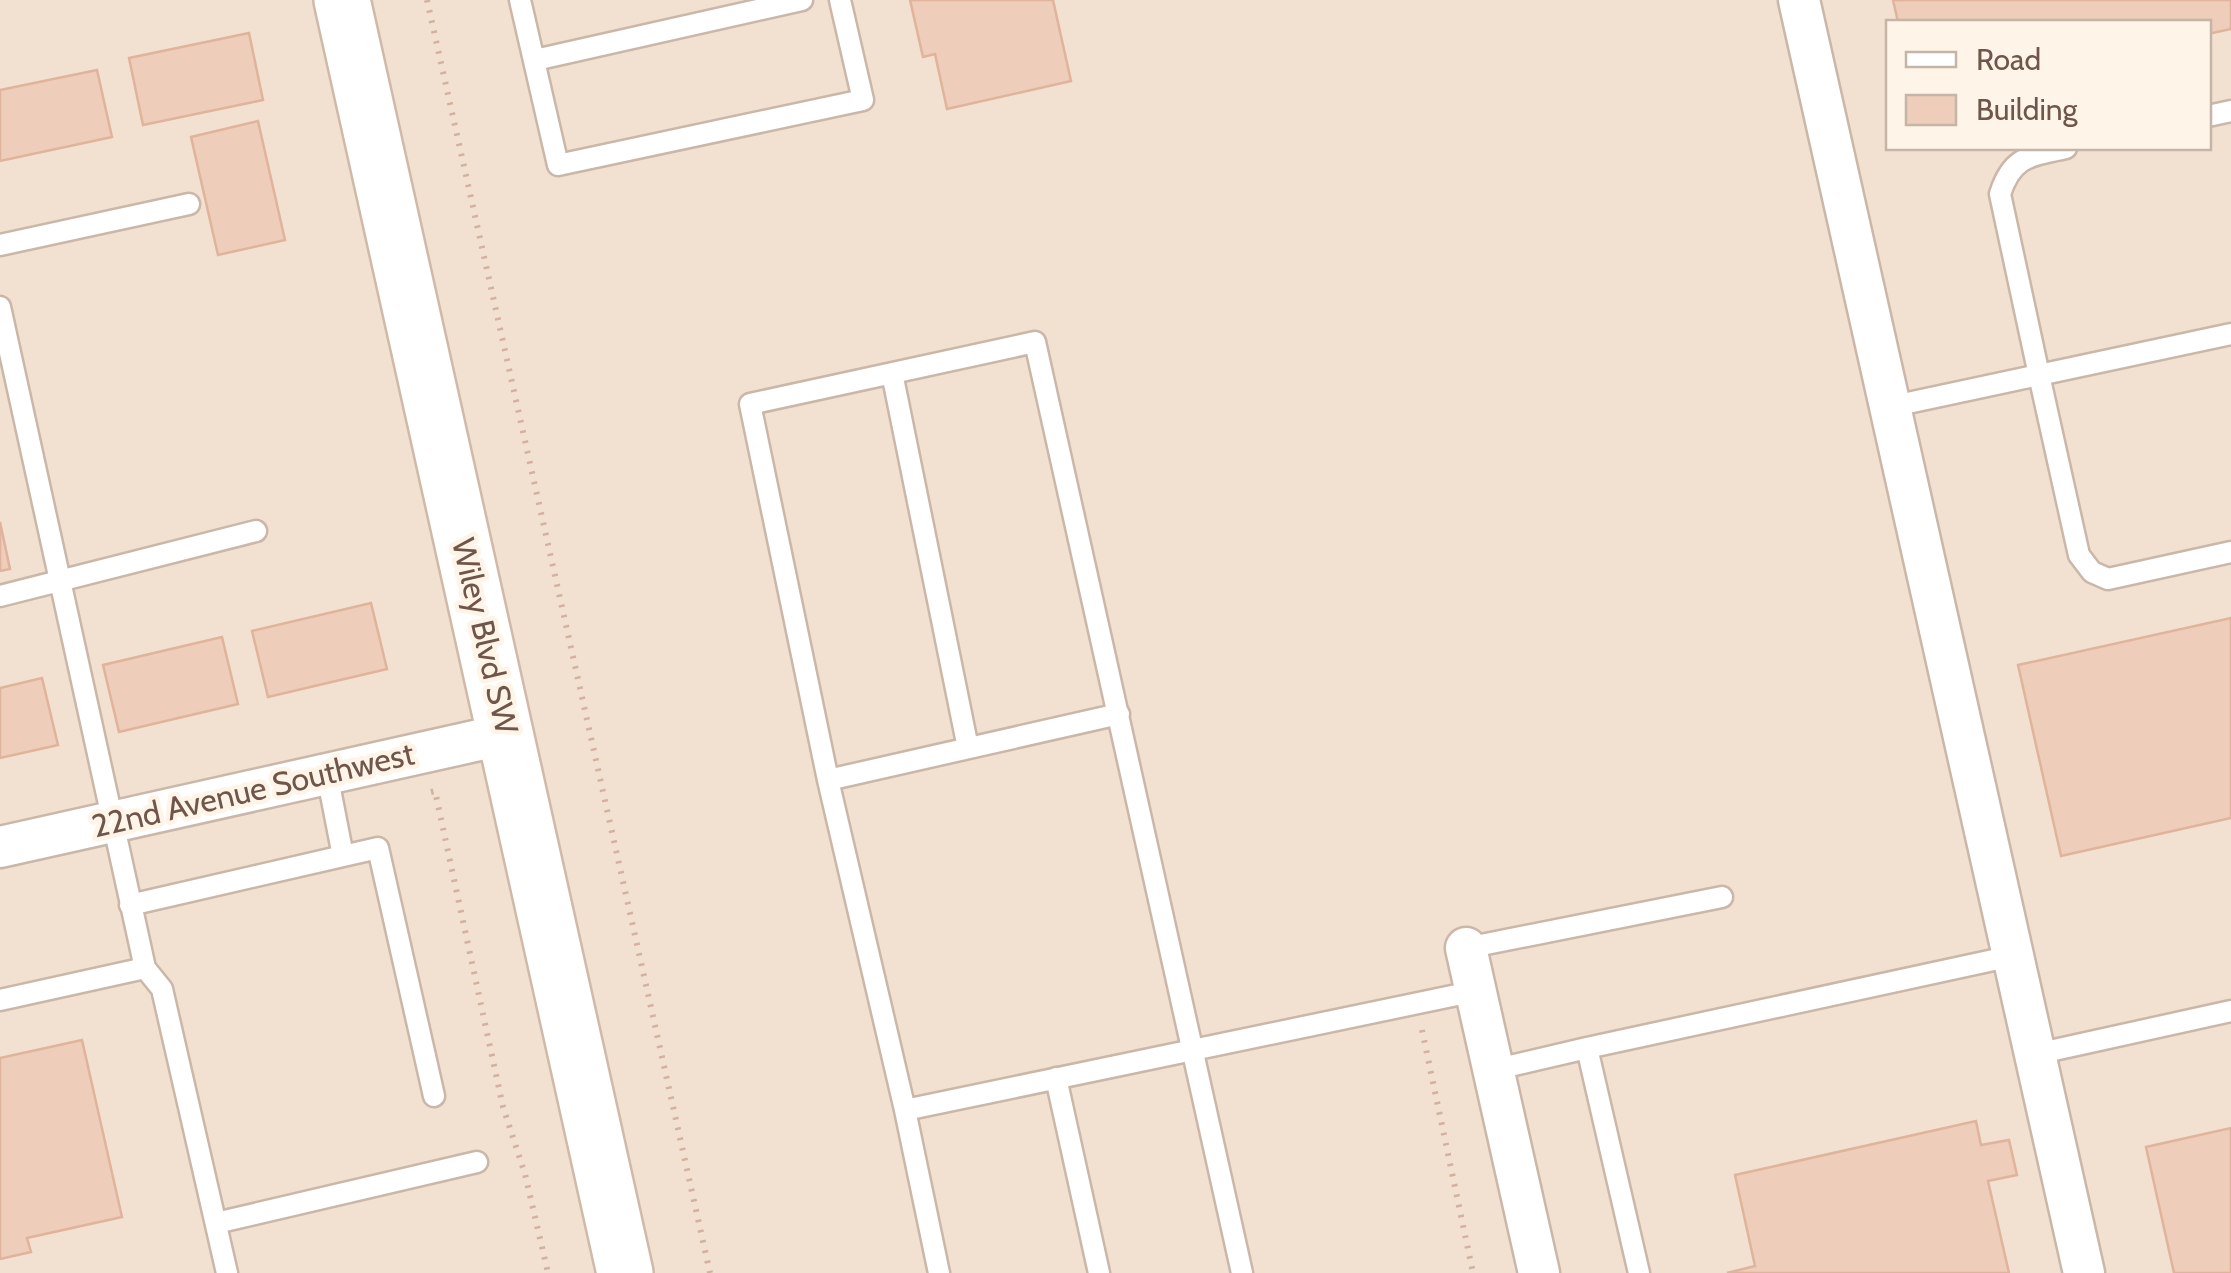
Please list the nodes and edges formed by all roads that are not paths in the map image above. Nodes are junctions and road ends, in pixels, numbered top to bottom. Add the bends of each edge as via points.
1 (342, 0) edge
2 (520, 0) edge
3 (802, 0) edge
4 (840, 0) edge
5 (1798, 0) edge
6 (535, 60) junction
7 (2056, 150) edge
8 (190, 204) dead end
9 (0, 245) edge
10 (0, 307) edge
11 (2231, 334) edge
12 (892, 373) junction
13 (2040, 375) junction
14 (1889, 407) junction
15 (256, 531) dead end
16 (2231, 552) edge
17 (59, 581) junction
18 (0, 596) edge
19 (1118, 714) junction
20 (506, 734) junction
21 (968, 748) junction
22 (327, 774) junction
23 (828, 780) junction
24 (111, 822) junction
25 (0, 848) edge
26 (343, 856) junction
27 (1722, 897) dead end
28 (130, 905) junction
29 (1466, 948) joint
30 (2012, 956) junction
31 (145, 968) junction
32 (1476, 990) junction
33 (0, 1000) edge
34 (2231, 1011) edge
35 (1587, 1048) junction
36 (1194, 1049) junction
37 (2036, 1054) junction
38 (1494, 1070) junction
39 (1056, 1078) junction
40 (434, 1096) dead end
41 (905, 1110) junction
42 (477, 1162) dead end
43 (216, 1223) junction
44 (227, 1273) edge
45 (625, 1273) edge
46 (939, 1273) edge
47 (1099, 1273) edge
48 (1242, 1273) edge
49 (1538, 1273) edge
50 (1639, 1273) edge
51 (2084, 1273) edge

1 - 20 street, Wiley Blvd SW
2 - 6 lane
3 - 6 lane
4 - 6 lane via 863,100 558,165
5 - 14 street
7 - 13 lane via 2007,170 2000,194
8 - 9 lane
10 - 17 lane
11 - 13 lane
12 - 19 lane via 1035,342
12 - 21 lane
12 - 23 lane via 750,404
13 - 14 lane
13 - 16 lane via 2079,555 2092,572 2108,578
14 - 30 street
15 - 17 lane
17 - 18 lane
17 - 24 lane
19 - 21 lane
19 - 36 lane
20 - 22 street, 22nd Avenue Southwest
20 - 45 street, Wiley Blvd SW
21 - 23 lane
22 - 24 street, 22nd Avenue Southwest
22 - 26 lane
23 - 41 lane
24 - 25 street, 22nd Avenue Southwest
24 - 28 lane
26 - 28 lane
26 - 40 lane via 378,848
27 - 29 lane
28 - 31 lane
29 - 32 street
30 - 35 lane
30 - 37 street
31 - 33 lane
31 - 43 lane via 162,989
32 - 36 lane
32 - 38 street
34 - 37 lane
35 - 38 lane
35 - 50 lane
36 - 39 lane
36 - 48 lane
37 - 51 street
38 - 49 street
39 - 41 lane
39 - 47 lane
41 - 46 lane
42 - 43 lane
43 - 44 lane

